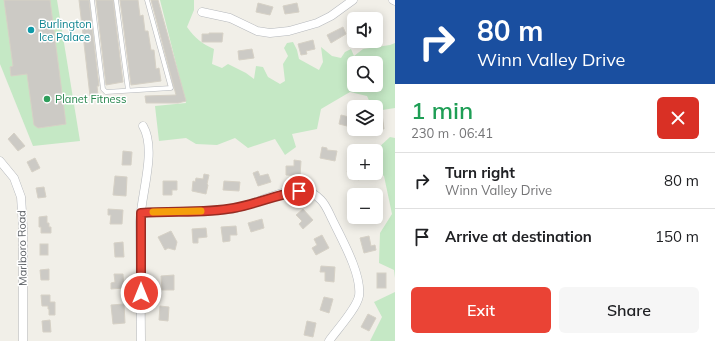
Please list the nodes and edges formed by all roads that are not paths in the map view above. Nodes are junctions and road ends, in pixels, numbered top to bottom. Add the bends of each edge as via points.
1 (92, 0) edge
2 (116, 0) edge
3 (147, 0) edge
4 (353, 0) edge
5 (202, 12) dead end
6 (128, 90) junction
7 (143, 126) dead end
8 (0, 161) edge
9 (141, 213) junction
10 (24, 341) edge
11 (141, 341) edge
12 (329, 341) edge

1 - 6 lane via 103,89 106,92
2 - 6 lane
3 - 6 lane via 171,88
4 - 5 street via 317,23 289,31 257,31 230,18
7 - 9 street via 149,151
8 - 10 street, Marlboro Road via 14,178 21,197
9 - 11 street
9 - 12 street via 233,208 281,194 313,194 322,201 342,238 355,269 359,287 355,306

